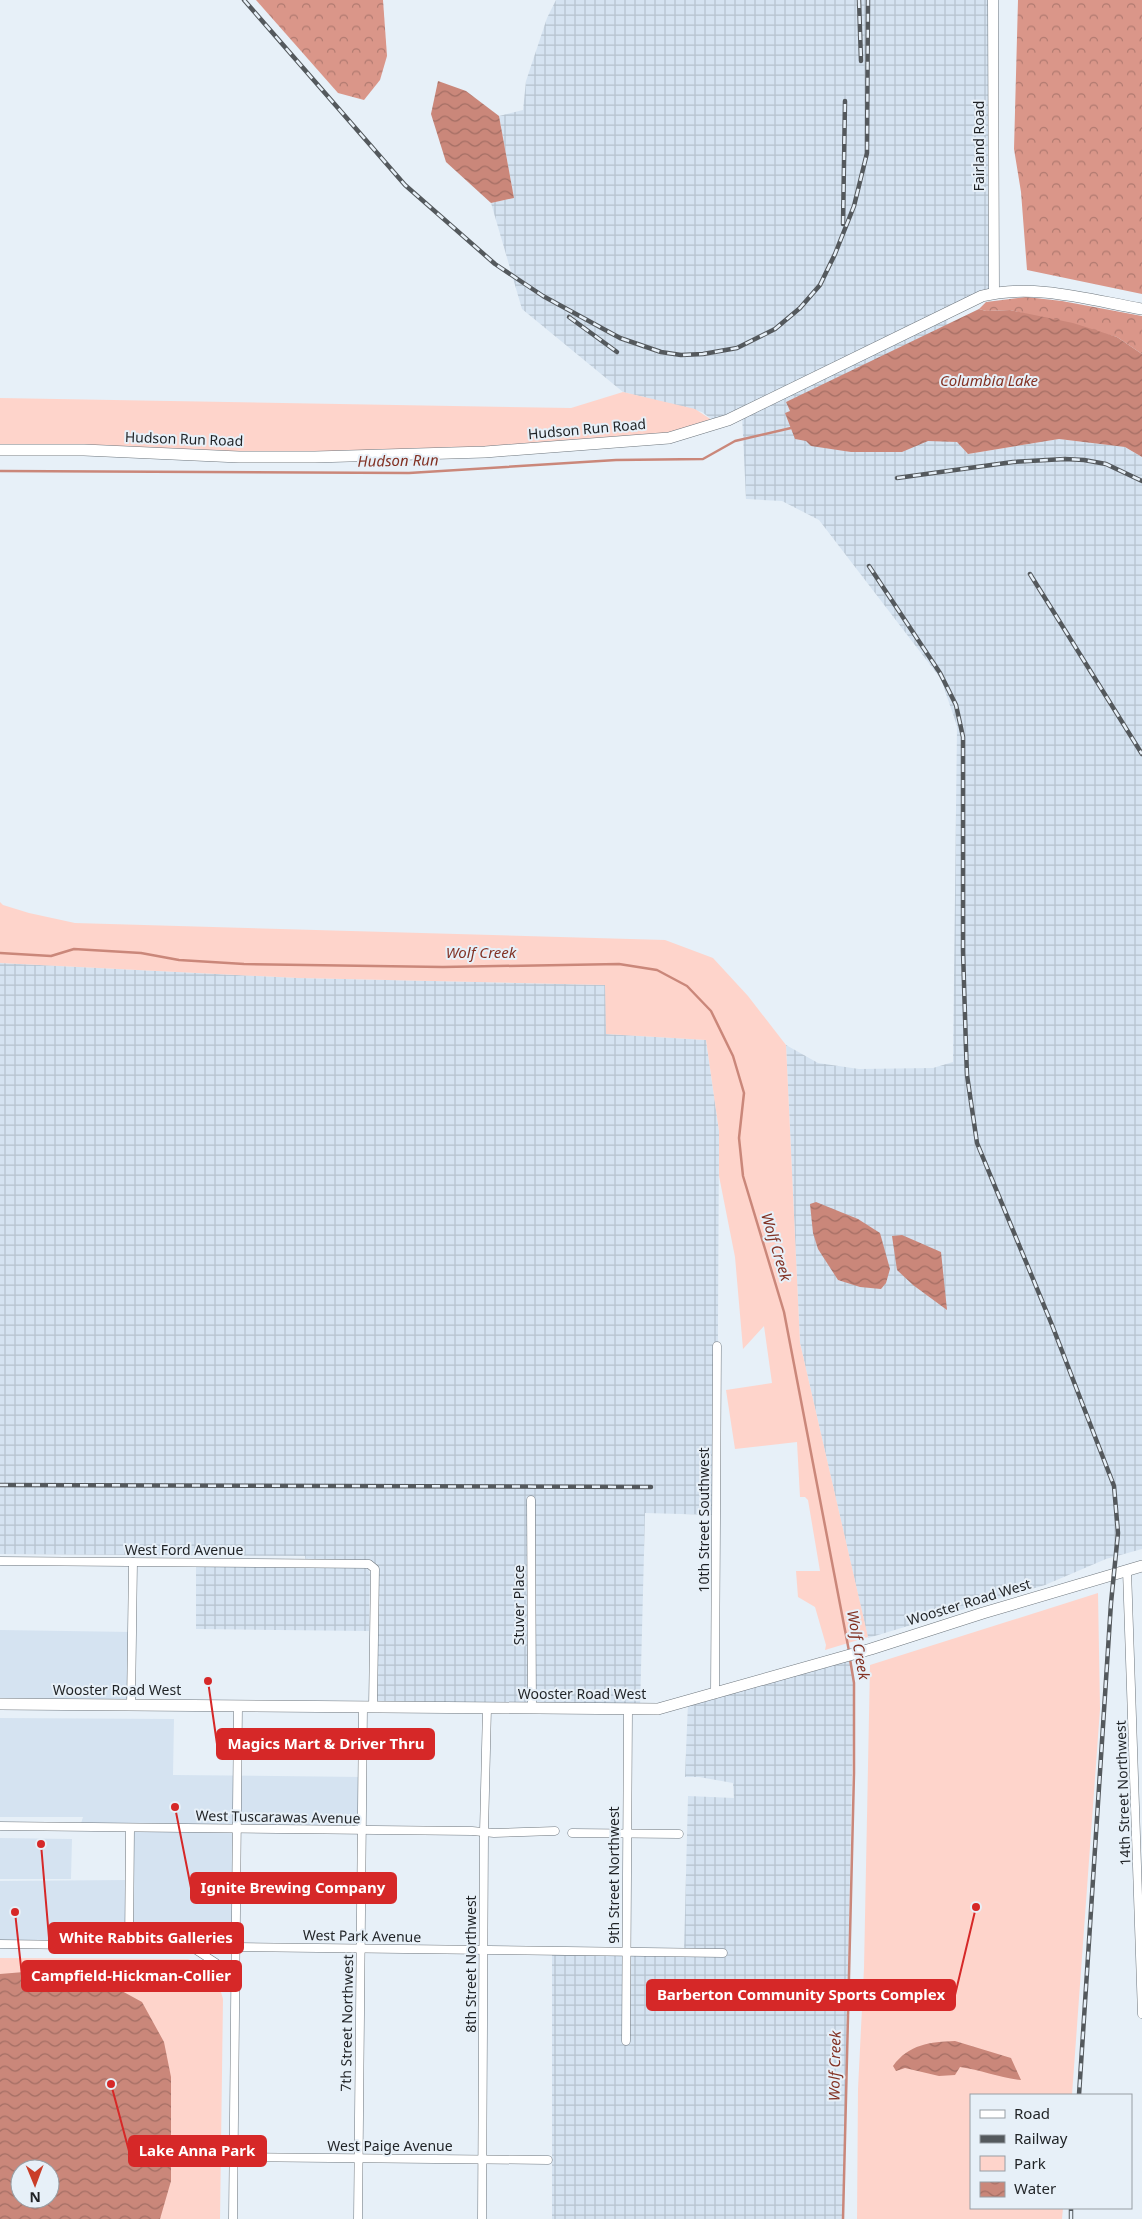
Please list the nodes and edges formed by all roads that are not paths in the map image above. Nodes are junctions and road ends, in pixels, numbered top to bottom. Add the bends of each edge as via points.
1 (994, 0) edge
2 (994, 293) junction
3 (1142, 309) edge
4 (0, 450) edge
5 (716, 1346) dead end
6 (531, 1500) dead end
7 (0, 1561) edge
8 (133, 1562) junction
9 (368, 1564) joint
10 (1142, 1566) edge
11 (1127, 1570) junction
12 (715, 1694) junction
13 (0, 1704) edge
14 (131, 1705) junction
15 (238, 1706) junction
16 (368, 1707) junction
17 (487, 1708) junction
18 (532, 1709) junction
19 (628, 1710) junction
20 (0, 1826) edge
21 (130, 1828) junction
22 (236, 1829) junction
23 (362, 1830) junction
24 (484, 1832) junction
25 (555, 1832) dead end
26 (627, 1832) junction
27 (572, 1833) dead end
28 (679, 1834) dead end
29 (1140, 1876) edge
30 (0, 1944) edge
31 (129, 1946) junction
32 (190, 1946) junction
33 (236, 1947) junction
34 (360, 1948) junction
35 (484, 1950) junction
36 (626, 1950) junction
37 (723, 1953) dead end
38 (235, 1987) junction
39 (1142, 2014) edge
40 (626, 2041) dead end
41 (233, 2157) junction
42 (358, 2158) junction
43 (482, 2159) junction
44 (548, 2160) dead end
45 (233, 2219) edge
46 (358, 2219) edge
47 (482, 2219) edge

1 - 2 street, Fairland Road
2 - 3 main road, Hudson Run Road via 1029,290
2 - 4 main road, Hudson Run Road via 728,420 669,438 485,452 371,456
5 - 12 street, 10th Street Southwest
6 - 18 street, Stuver Place
7 - 8 street, West Ford Avenue
8 - 9 street, West Ford Avenue
8 - 14 street
9 - 16 street, 7th Street Northwest via 374,1569
10 - 11 main road, Wooster Road West
11 - 12 main road, Wooster Road West
11 - 29 street, 14th Street Northwest
12 - 19 main road, Wooster Road West via 666,1708
13 - 14 main road, Wooster Road West
14 - 15 main road, Wooster Road West
15 - 16 main road, Wooster Road West
15 - 22 street
16 - 17 main road, Wooster Road West
16 - 23 street, 7th Street Northwest
17 - 18 main road, Wooster Road West
17 - 24 street, 8th Street Northwest
18 - 19 main road, Wooster Road West
19 - 26 street, 9th Street Northwest
20 - 21 street, West Tuscarawas Avenue
21 - 22 street, West Tuscarawas Avenue
21 - 31 street
22 - 23 street, West Tuscarawas Avenue
22 - 33 street
23 - 24 street, West Tuscarawas Avenue
23 - 34 street, 7th Street Northwest
24 - 25 street, West Tuscarawas Avenue
24 - 35 street, 8th Street Northwest
26 - 27 street
26 - 28 street
26 - 36 street, 9th Street Northwest
29 - 39 street, 14th Street Northwest
30 - 31 street, West Park Avenue
31 - 32 street, West Park Avenue
32 - 33 street, West Park Avenue
32 - 38 street via 216,1963
33 - 34 street, West Park Avenue
33 - 38 street
34 - 35 street, West Park Avenue
34 - 42 street, 7th Street Northwest
35 - 36 street, West Park Avenue
35 - 43 street, 8th Street Northwest
36 - 37 street, West Park Avenue
36 - 40 street, 9th Street Northwest
38 - 41 street
41 - 42 street, West Paige Avenue
41 - 45 street
42 - 43 street, West Paige Avenue
42 - 46 street, 7th Street Northwest
43 - 44 street, West Paige Avenue
43 - 47 street, 8th Street Northwest

